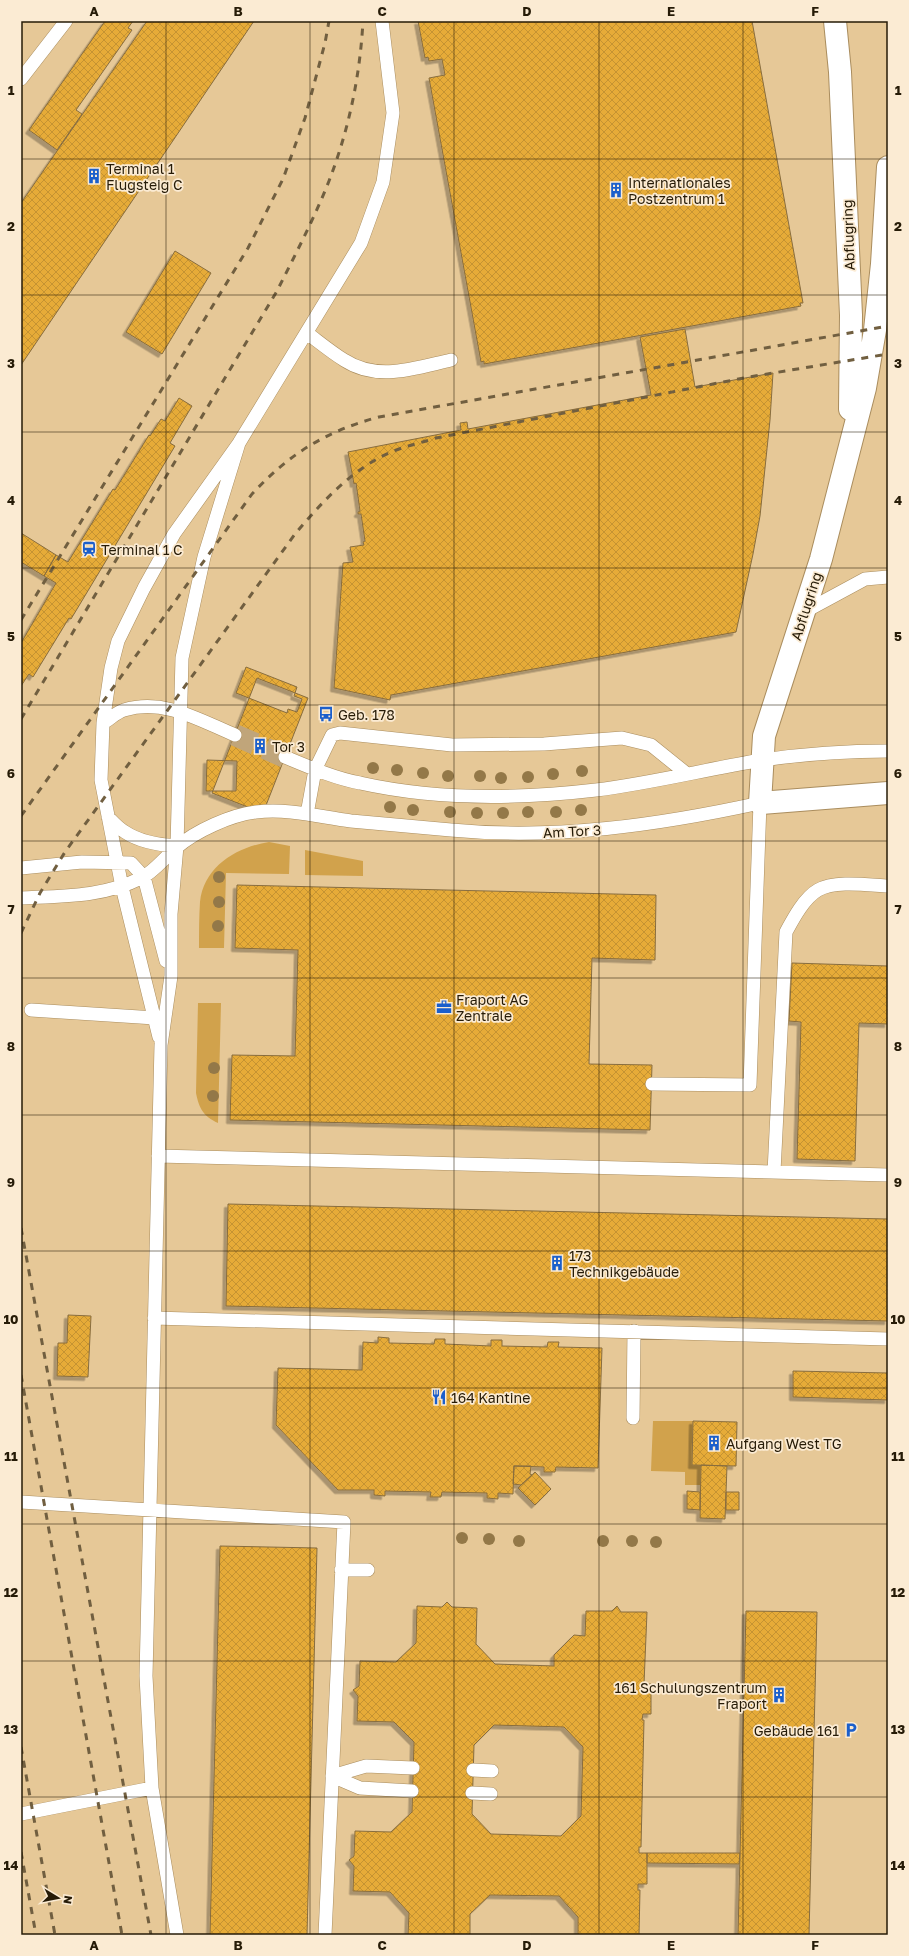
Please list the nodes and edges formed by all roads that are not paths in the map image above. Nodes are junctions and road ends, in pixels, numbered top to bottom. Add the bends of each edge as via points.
1 (66, 21) edge
2 (382, 21) edge
3 (835, 21) edge
4 (21, 79) edge
5 (888, 168) edge
6 (306, 333) junction
7 (452, 360) dead end
8 (239, 443) junction
9 (848, 450) junction
10 (888, 577) edge
11 (804, 612) junction
12 (180, 711) junction
13 (103, 723) junction
14 (235, 735) tunnel mouth
15 (888, 751) edge
16 (285, 757) tunnel mouth
17 (762, 760) junction
18 (315, 770) junction
19 (687, 774) junction
20 (888, 793) edge
21 (760, 803) junction
22 (307, 814) junction
23 (108, 817) junction
24 (177, 846) junction
25 (117, 862) junction
26 (21, 868) edge
27 (144, 877) junction
28 (888, 886) edge
29 (122, 887) junction
30 (21, 898) edge
31 (171, 976) junction
32 (31, 1010) dead end
33 (155, 1018) junction
34 (161, 1045) junction
35 (652, 1084) dead end
36 (158, 1156) junction
37 (774, 1172) junction
38 (888, 1175) edge
39 (154, 1318) junction
40 (634, 1331) junction
41 (888, 1339) edge
42 (633, 1418) dead end
43 (21, 1502) edge
44 (150, 1510) junction
45 (341, 1570) junction
46 (368, 1570) dead end
47 (413, 1768) dead end
48 (473, 1770) dead end
49 (492, 1772) dead end
50 (332, 1776) junction
51 (152, 1788) junction
52 (412, 1791) dead end
53 (472, 1793) dead end
54 (491, 1794) dead end
55 (21, 1814) edge
56 (177, 1935) edge
57 (325, 1935) edge

1 - 4 lane
2 - 6 lane via 393,113 383,182 361,243
3 - 9 street, Abflugring via 840,72 851,315
5 - 9 street, Abflugring via 875,330 865,388
6 - 7 lane via 344,361 362,370 378,373 397,373
6 - 8 lane
8 - 12 lane via 204,557 182,658
8 - 13 lane via 174,534 118,641 111,668
9 - 11 street, Abflugring via 821,559
10 - 11 lane via 865,579
11 - 17 street, Abflugring via 766,730
12 - 13 lane via 145,706 123,710
12 - 14 lane
12 - 24 lane
13 - 23 lane via 101,780
15 - 17 lane via 837,751
16 - 18 lane
17 - 19 lane
17 - 21 street, Abflugring
18 - 19 lane via 379,786 476,795 559,793
18 - 19 lane via 332,736 340,733 452,745 544,744 622,738 651,745
18 - 22 lane
20 - 21 street, Am Tor 3
21 - 22 lane, Am Tor 3 via 710,814 617,828 526,833 450,830
21 - 35 lane via 750,1085
22 - 24 lane, Am Tor 3 via 254,812 214,824
23 - 24 lane via 124,832 155,844
23 - 25 lane
24 - 27 lane, Am Tor 3
24 - 31 lane via 171,914
25 - 26 lane via 82,862
25 - 27 lane via 131,863
25 - 29 lane
27 - 29 lane, Am Tor 3
27 - 31 lane
28 - 37 lane via 838,884 818,890 798,911 786,932
29 - 30 lane, Am Tor 3 via 90,895
29 - 33 lane
31 - 34 lane
32 - 33 lane
33 - 34 lane
34 - 36 lane
36 - 37 lane
36 - 39 lane
37 - 38 lane
39 - 40 lane
39 - 44 lane
40 - 41 lane
40 - 42 lane
43 - 44 lane
44 - 45 lane via 344,1522
44 - 51 lane via 146,1676
45 - 46 lane
45 - 50 lane
47 - 50 lane via 366,1766
48 - 49 lane
50 - 52 lane via 360,1788
50 - 57 lane
51 - 55 lane
51 - 56 lane
53 - 54 lane

